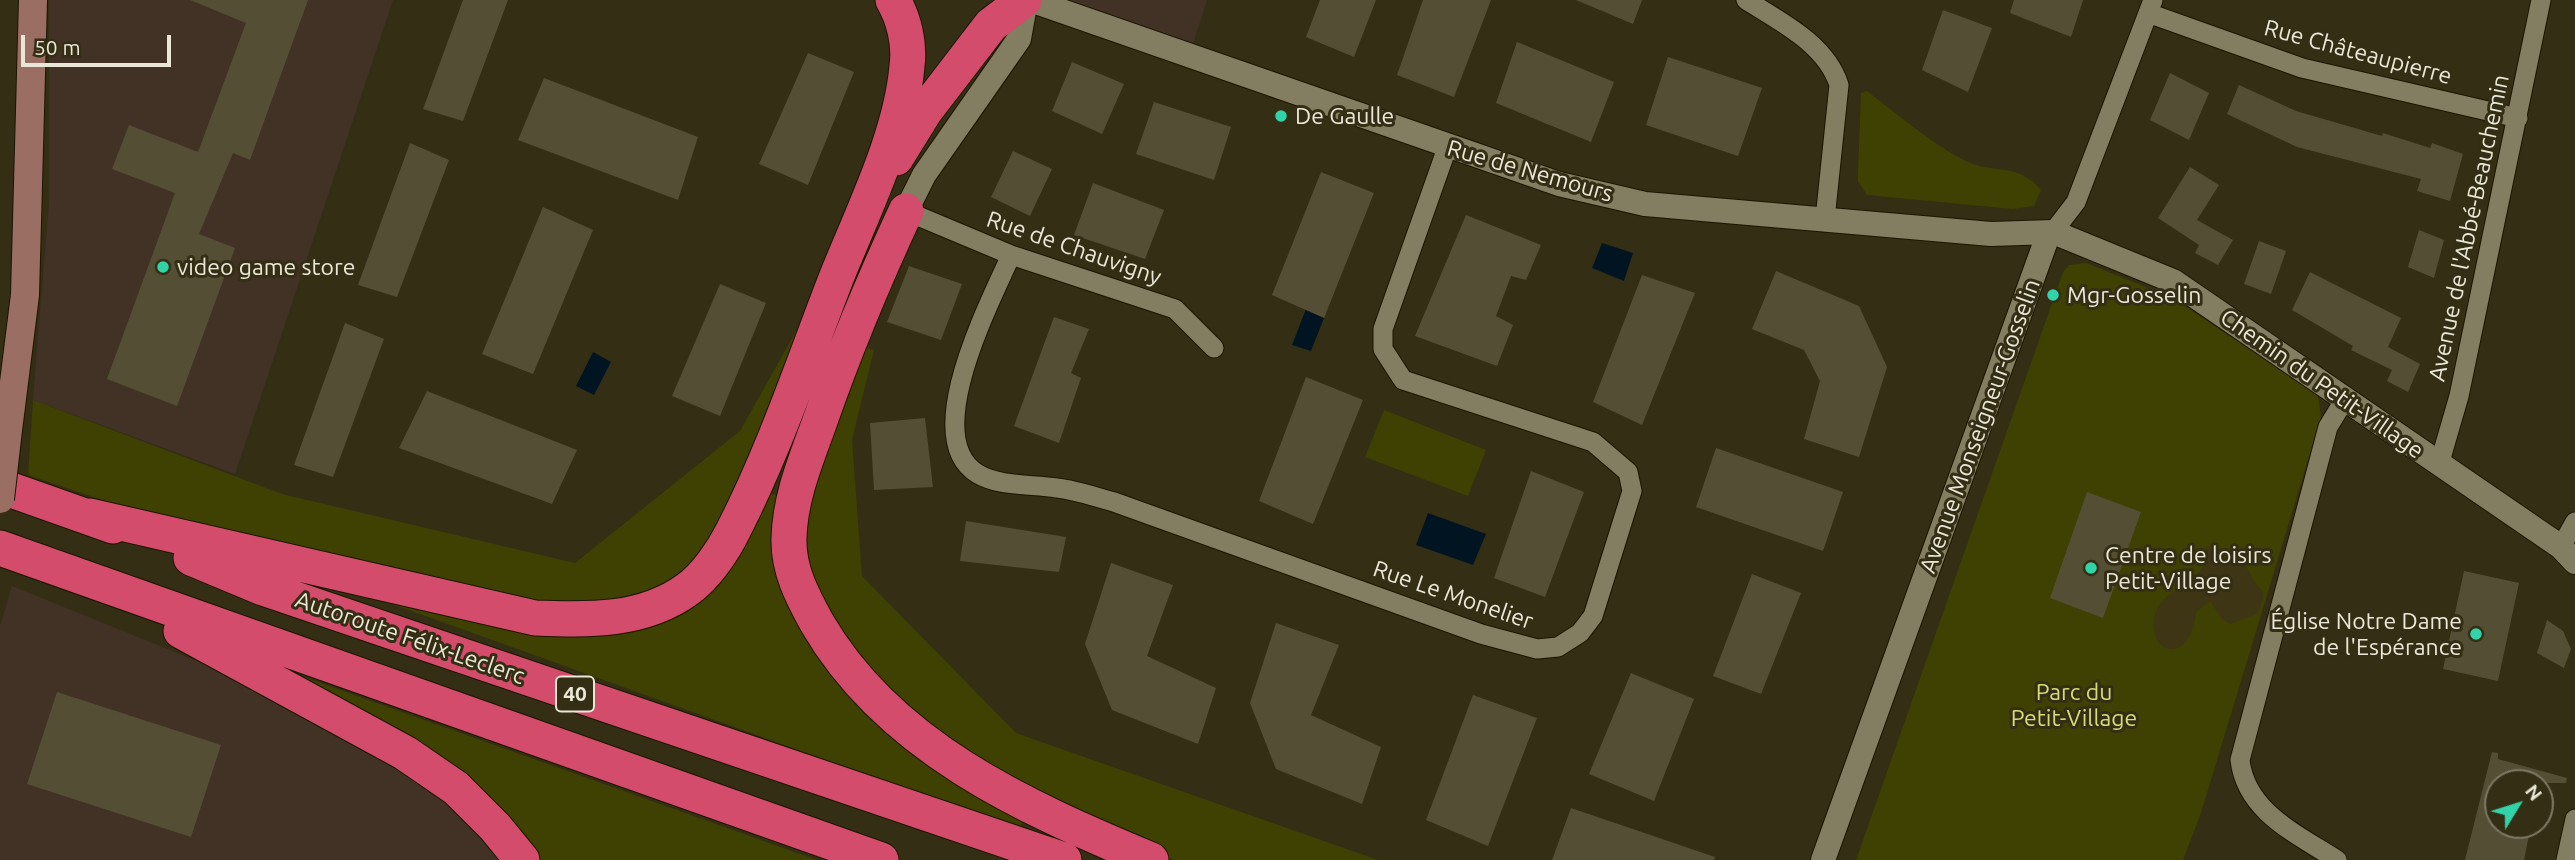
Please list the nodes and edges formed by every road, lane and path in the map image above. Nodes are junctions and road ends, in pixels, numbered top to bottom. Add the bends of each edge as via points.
1 (33, 0) edge
2 (893, 0) edge
3 (1026, 0) edge
4 (1746, 0) edge
5 (2541, 0) edge
6 (2150, 7) edge
7 (2518, 118) junction
8 (1447, 148) junction
9 (871, 200) junction
10 (906, 211) junction
11 (1825, 219) junction
12 (2053, 232) junction
13 (1011, 255) junction
14 (1214, 348) dead end
15 (2345, 399) junction
16 (2439, 465) junction
17 (0, 486) edge
18 (0, 499) edge
19 (90, 516) junction
20 (2575, 522) edge
21 (0, 548) edge
22 (2568, 555) edge
23 (89, 580) junction
24 (2575, 819) edge
25 (522, 860) edge
26 (881, 860) edge
27 (1064, 860) edge
28 (1151, 860) edge
29 (1823, 860) edge
30 (2337, 860) edge
31 (2566, 860) edge

1 - 18 main road, bridge via 25,295
2 - 9 highway via 906,37 908,65
3 - 8 street, Rue de Nemours
3 - 9 highway via 991,24 925,111
3 - 10 street via 1019,39 924,175
4 - 11 street via 1819,50 1833,66 1839,85
5 - 7 street, Avenue de l'Abbé-Beauchemin
6 - 7 street, Rue Châteaupierre via 2302,68
6 - 12 street, Avenue Monseigneur-Gosselin via 2076,202
7 - 16 street, Avenue de l'Abbé-Beauchemin via 2459,396
8 - 11 street, Rue de Nemours via 1559,184 1645,204
8 - 13 street, Rue Le Monelier via 1383,329 1383,349 1403,380 1593,442 1628,472 1632,491 1593,615 1580,633 1558,647 1536,649 1481,634 1114,502 1060,488 993,481 975,473 953,435 955,416 964,367
9 - 19 highway via 732,533 689,589 656,606 611,619 535,618
10 - 13 street, Rue de Chauvigny
10 - 28 highway via 868,294 793,496 789,540 800,590 833,651 878,705 944,757 1048,816
11 - 12 street, Rue de Nemours via 1991,234
12 - 15 street, Chemin du Petit-Village via 2173,281
12 - 29 street, Avenue Monseigneur-Gosselin via 2047,238
13 - 14 street, Rue de Chauvigny via 1175,309
15 - 16 street, Chemin du Petit-Village
15 - 30 street via 2329,427 2240,760 2242,779 2270,816
16 - 22 street, Chemin du Petit-Village
17 - 19 highway, Autoroute Félix-Leclerc / 40
19 - 27 highway, Autoroute Félix-Leclerc / 40 via 263,588
20 - 22 street
21 - 23 highway, 40
23 - 25 highway via 405,753 456,788
23 - 26 highway, 40
24 - 31 street

